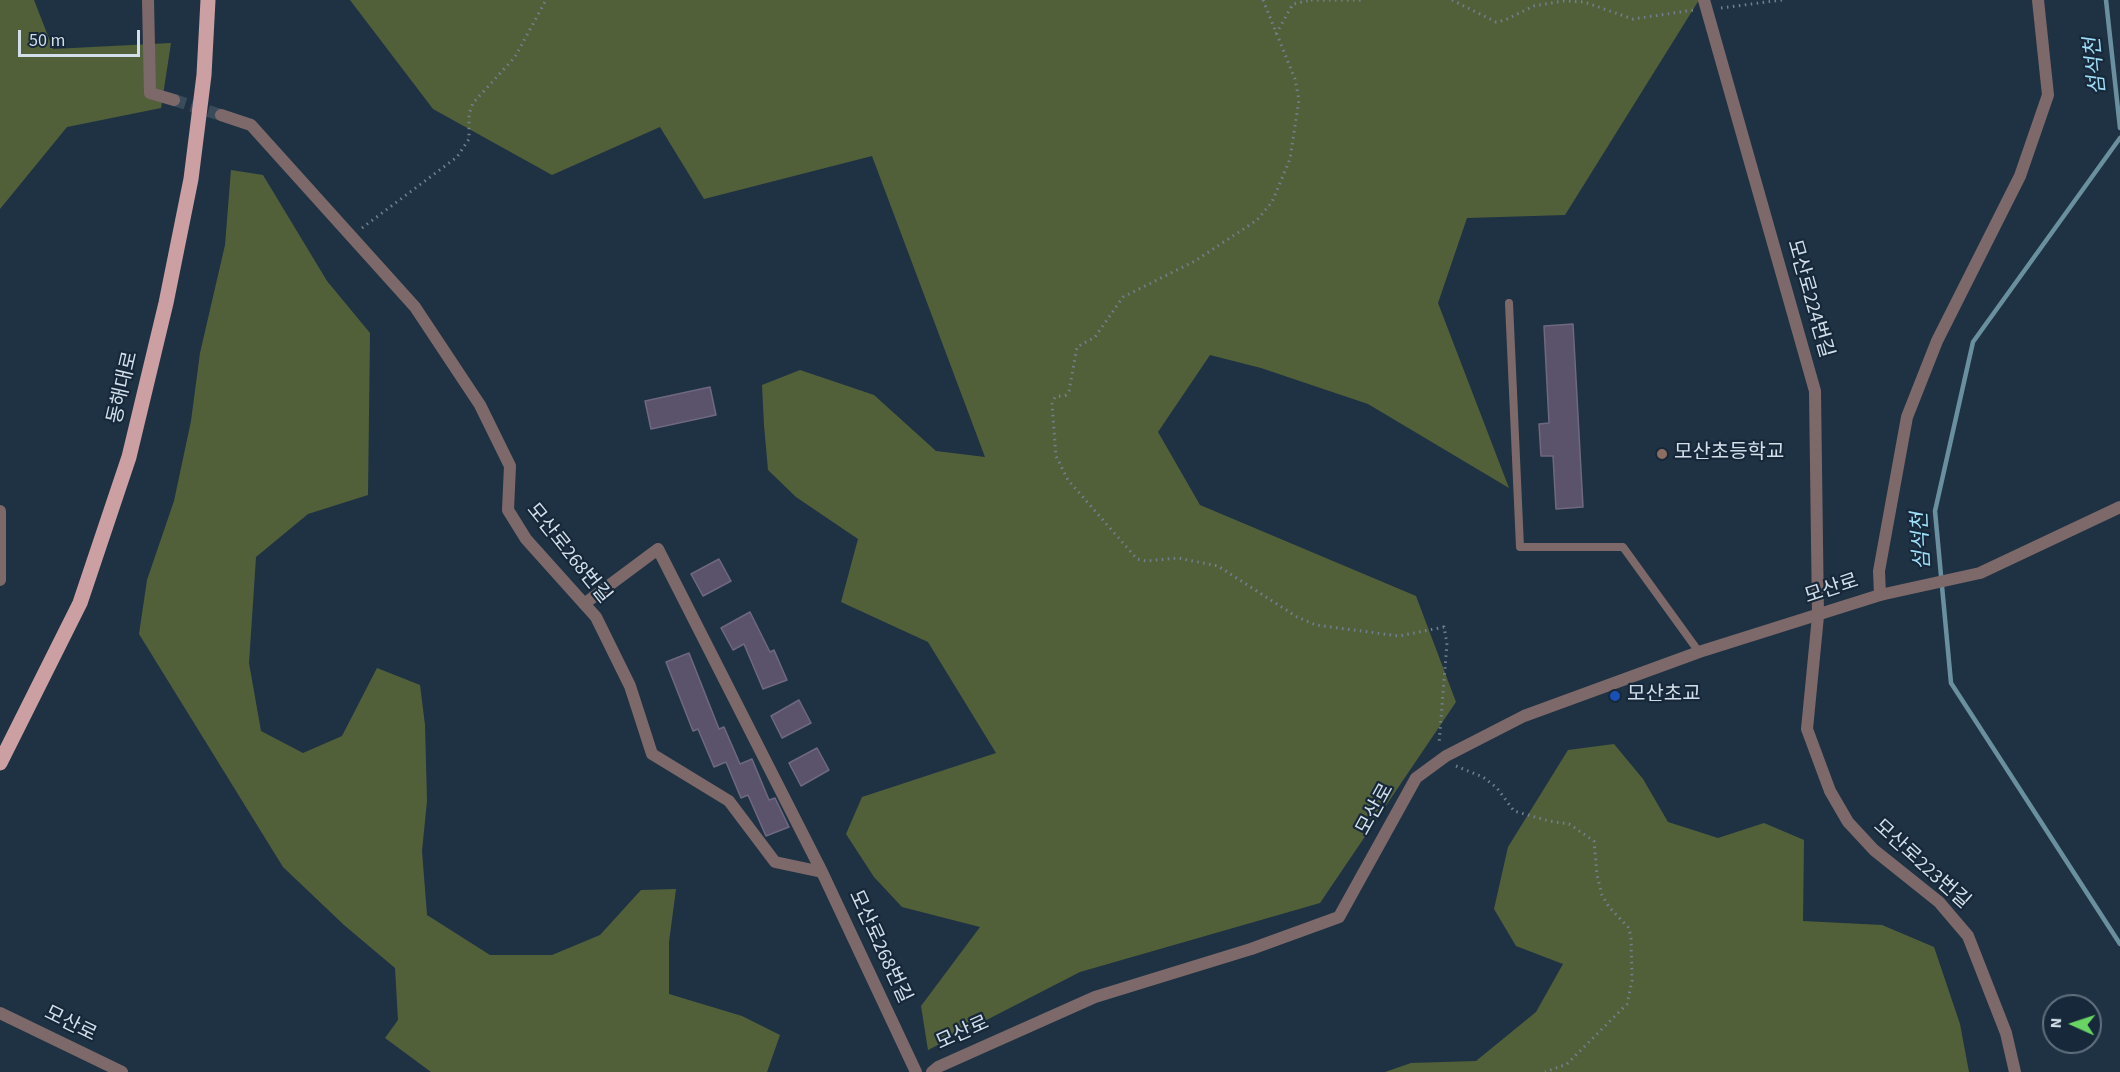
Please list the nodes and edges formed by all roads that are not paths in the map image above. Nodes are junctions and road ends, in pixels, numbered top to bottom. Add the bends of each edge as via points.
1 (148, 0) edge
2 (208, 0) edge
3 (2038, 0) edge
4 (1706, 5) edge
5 (174, 100) tunnel mouth
6 (221, 115) tunnel mouth
7 (1509, 303) dead end
8 (0, 511) edge
9 (2119, 511) edge
10 (0, 580) edge
11 (1880, 595) junction
12 (584, 604) junction
13 (1818, 616) junction
14 (1699, 652) junction
15 (0, 762) edge
16 (822, 872) junction
17 (0, 1013) edge
18 (122, 1072) edge
19 (916, 1072) edge
20 (932, 1072) edge
21 (2015, 1072) edge

1 - 5 street via 150,93
2 - 15 main road, 동해대로 via 204,75 191,179 129,457 80,603
3 - 11 street via 2048,95 2020,176 1937,341 1907,417 1879,571
4 - 13 street, 모산로224번길 via 1815,391
6 - 12 street, 모산로268번길 via 251,125 415,307 480,405 510,466 508,510 526,539
7 - 14 lane via 1520,547 1623,547
8 - 10 street
9 - 11 street, 모산로 via 1980,573
11 - 13 street, 모산로
12 - 16 street, 모산로268번길 via 596,618 630,686 652,754 729,801 775,862
12 - 16 street via 658,549
13 - 14 street, 모산로
13 - 21 street, 모산로223번길 via 1807,729 1820,768 1848,822 1874,850 1939,902 1968,936 2006,1033
14 - 20 street, 모산로 via 1524,716 1446,756 1416,778 1339,917 1095,997
16 - 19 street, 모산로268번길
17 - 18 street, 모산로

